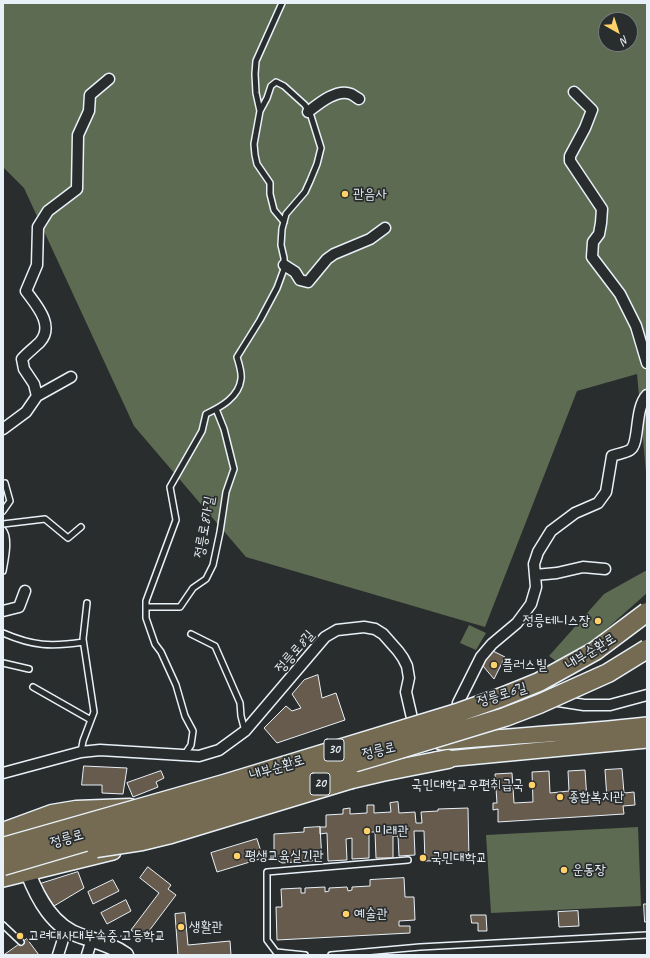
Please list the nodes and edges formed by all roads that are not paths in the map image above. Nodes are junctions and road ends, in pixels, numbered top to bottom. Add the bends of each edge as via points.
1 (282, 3) edge
2 (109, 79) dead end
3 (574, 92) dead end
4 (359, 99) dead end
5 (260, 111) junction
6 (308, 112) junction
7 (284, 222) junction
8 (385, 228) dead end
9 (284, 265) junction
10 (647, 362) edge
11 (71, 378) dead end
12 (647, 395) edge
13 (37, 396) junction
14 (216, 409) junction
15 (3, 430) edge
16 (5, 483) dead end
17 (3, 511) edge
18 (3, 524) edge
19 (81, 527) dead end
20 (3, 530) edge
21 (605, 569) dead end
22 (3, 571) edge
23 (535, 575) junction
24 (25, 591) dead end
25 (87, 603) dead end
26 (146, 607) junction
27 (3, 611) edge
28 (647, 612) edge
29 (3, 633) edge
30 (191, 634) dead end
31 (83, 642) junction
32 (647, 649) edge
33 (3, 663) edge
34 (29, 669) dead end
35 (33, 687) dead end
36 (647, 695) edge
37 (91, 720) junction
38 (647, 724) edge
39 (454, 726) junction
40 (245, 731) junction
41 (647, 740) edge
42 (417, 743) junction
43 (80, 752) junction
44 (185, 754) junction
45 (448, 759) junction
46 (3, 773) edge
47 (287, 776) junction
48 (307, 788) junction
49 (248, 816) junction
50 (203, 829) junction
51 (3, 832) edge
52 (3, 847) edge
53 (3, 856) edge
54 (43, 859) junction
55 (408, 860) dead end
56 (3, 861) edge
57 (3, 866) edge
58 (26, 866) junction
59 (3, 879) edge
60 (3, 925) edge
61 (66, 930) junction
62 (647, 935) edge
63 (92, 939) junction
64 (21, 942) dead end
65 (371, 953) edge
66 (58, 955) edge
67 (87, 955) edge
68 (126, 955) edge
69 (305, 955) edge
70 (331, 955) edge

1 - 5 lane via 256,61 256,92
2 - 13 street via 90,95 89,112 78,135 76,189 48,212 38,227 37,265 26,291 44,316 45,333 22,359
3 - 10 street via 592,110 570,156 570,161 602,209 599,234 593,242 592,257 620,294 636,326
4 - 6 street via 349,93 334,94
5 - 6 lane via 268,98 271,86 276,82 284,86
5 - 7 lane via 254,144 255,156 257,164 270,183 274,210
6 - 7 lane via 321,148 305,192 286,214
7 - 9 lane via 281,244
8 - 9 street via 370,239 334,254 308,282 300,280 295,272
9 - 14 lane via 277,288 237,357 241,378 237,391
11 - 13 street
12 - 23 street via 642,400 638,415 635,444 631,450 612,456 606,492 598,503 575,513 551,531 538,552 534,564
13 - 15 street via 26,412
14 - 26 lane via 206,414 202,431 170,488 176,520
14 - 26 lane, 정릉로8가길 via 234,469 226,492 213,565 206,579 193,588 180,607
16 - 17 lane via 10,501
18 - 19 lane via 45,519 68,538
20 - 22 lane via 6,534
21 - 23 street via 583,567
23 - 39 street via 536,587 531,604 517,623 481,657 458,703
24 - 27 street via 19,607
25 - 31 lane
26 - 44 lane via 146,618 155,644 176,685 185,716 193,730 191,745
28 - 52 highway, 내부순환로 / 30, bridge via 582,659 539,682 502,697 232,782
29 - 31 lane via 20,641 38,644 59,646
30 - 40 lane via 215,646 240,703
31 - 37 lane via 94,712
32 - 58 highway, 내부순환로 / 30, bridge via 608,673 505,717
33 - 34 lane
35 - 37 lane
36 - 39 street, 정릉로6길 via 610,705 584,705 534,699
37 - 43 lane
38 - 42 main road, 정릉로 / 20 via 552,734
39 - 42 street, 정릉로6길
40 - 42 street, 정릉로8길 via 325,637 337,630 370,627 383,634 405,662 409,678 406,692
40 - 44 street, 정릉로8길 via 219,750 199,756
41 - 45 main road, 정릉로 / 20
42 - 47 main road, 정릉로 / 20 via 374,751
43 - 44 street, 정릉로8길 via 100,750
43 - 46 street, 정릉로8길
45 - 48 main road, 정릉로 / 20 via 389,765
45 - 49 main road, 정릉로
45 - 58 highway, bridge via 352,779 164,836
47 - 51 highway, bridge via 150,807 76,810 52,814
47 - 53 main road, 정릉로 / 20
47 - 54 street via 166,821
48 - 49 main road, 정릉로 / 20
48 - 50 main road, 정릉로 via 247,808
49 - 50 main road, 정릉로 / 20
50 - 58 main road, 정릉로 / 20
54 - 56 street via 17,865
54 - 58 street via 32,866
55 - 69 lane via 267,872 267,940 276,952
57 - 58 highway, 내부순환로 / 30, bridge
58 - 59 main road, 정릉로 / 20
58 - 61 street via 40,900
60 - 64 lane
61 - 63 street
61 - 66 street
62 - 65 lane via 456,945
63 - 67 street
63 - 68 street via 112,946
65 - 70 lane

